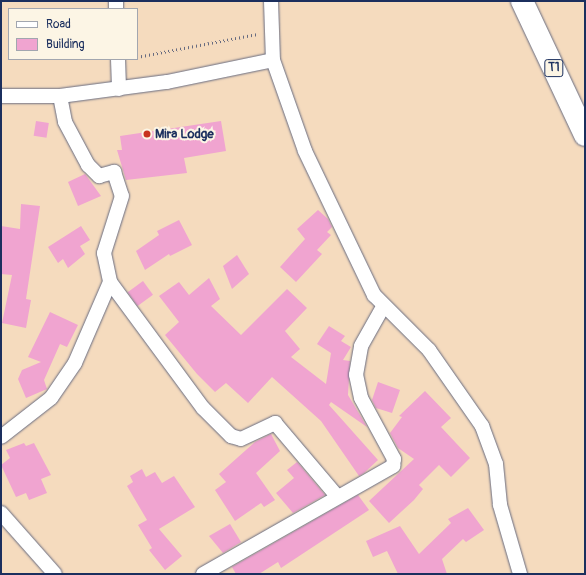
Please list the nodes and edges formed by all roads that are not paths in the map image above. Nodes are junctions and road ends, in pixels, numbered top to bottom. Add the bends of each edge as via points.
1 (271, 1) edge
2 (522, 1) edge
3 (118, 60) edge
4 (273, 60) junction
5 (119, 88) junction
6 (1, 96) edge
7 (60, 96) junction
8 (585, 135) edge
9 (110, 282) junction
10 (382, 307) junction
11 (1, 438) edge
12 (337, 496) junction
13 (1, 514) edge
14 (55, 574) edge
15 (203, 574) edge
16 (520, 574) edge

1 - 4 street via 270,32
2 - 8 highway, T1
3 - 5 street
4 - 5 street
4 - 10 street via 305,151
5 - 7 street
6 - 7 street
7 - 9 street via 65,122 88,165 99,176 114,172 118,180 122,196 104,253
9 - 11 street via 84,344 61,384 51,398
9 - 12 street via 189,390 231,436 241,439 274,423
10 - 12 street via 361,346 356,375 361,398 394,462 388,471
10 - 16 street via 405,323 429,350 482,426 495,458 500,504
12 - 15 street
13 - 14 street

